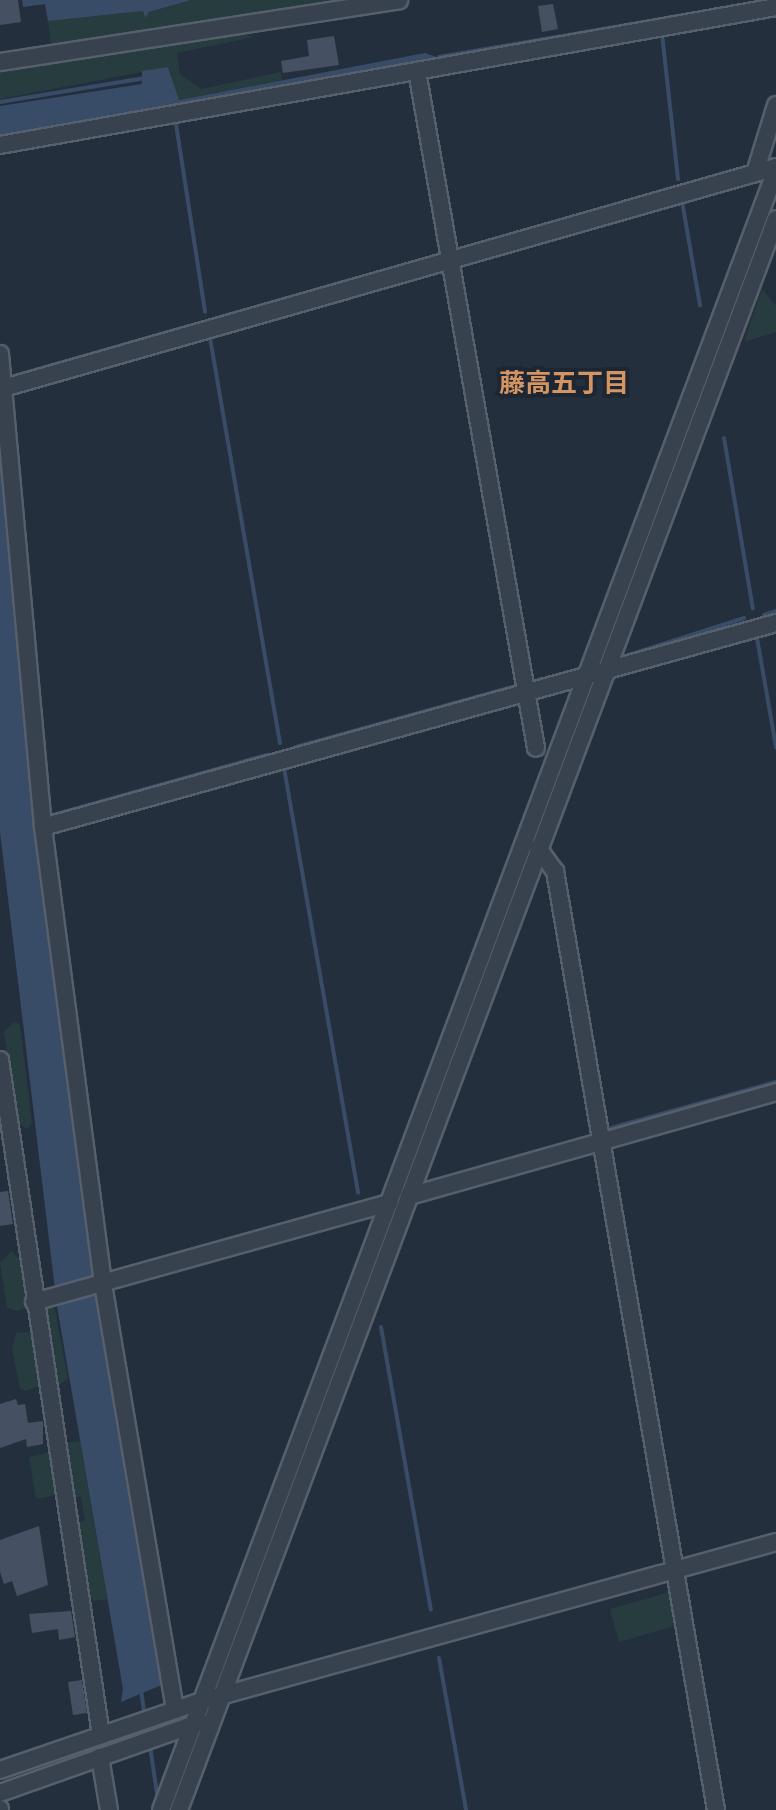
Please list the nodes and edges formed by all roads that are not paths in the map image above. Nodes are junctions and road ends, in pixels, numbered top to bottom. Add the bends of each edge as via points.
1 (399, 0) edge
2 (776, 7) edge
3 (0, 62) edge
4 (417, 71) junction
5 (776, 105) edge
6 (0, 145) edge
7 (776, 169) edge
8 (755, 173) junction
9 (776, 219) edge
10 (451, 260) junction
11 (0, 354) edge
12 (1, 389) edge
13 (776, 623) edge
14 (605, 672) junction
15 (586, 675) junction
16 (524, 691) junction
17 (536, 748) dead end
18 (43, 827) junction
19 (538, 848) junction
20 (0, 1060) edge
21 (776, 1092) edge
22 (603, 1143) junction
23 (409, 1196) junction
24 (389, 1203) junction
25 (103, 1284) junction
26 (34, 1302) junction
27 (776, 1542) edge
28 (676, 1570) junction
29 (222, 1696) junction
30 (202, 1701) junction
31 (175, 1710) junction
32 (213, 1718) junction
33 (187, 1727) junction
34 (101, 1735) junction
35 (100, 1757) junction
36 (0, 1770) edge
37 (0, 1793) edge
38 (109, 1810) edge
39 (161, 1810) edge
40 (179, 1810) edge
41 (716, 1810) edge

1 - 3 street
2 - 4 street
4 - 6 street
4 - 10 street
5 - 8 street
7 - 8 street
7 - 15 street
8 - 10 street
9 - 14 street
10 - 12 street
10 - 16 street
11 - 12 street
12 - 18 street
13 - 14 street
14 - 15 street
14 - 19 street
15 - 16 street
15 - 24 street
16 - 17 street
16 - 18 street
18 - 25 street
19 - 22 street via 555,871
19 - 23 street
20 - 26 street
21 - 22 street
22 - 23 street
22 - 28 street
23 - 29 street
24 - 25 street
24 - 30 street
25 - 26 street
25 - 31 street
26 - 34 street
27 - 28 street
28 - 29 street
28 - 41 street
29 - 30 street
29 - 32 street
30 - 31 street
30 - 33 street
31 - 34 street
32 - 33 street
32 - 40 street
33 - 35 street
33 - 39 street
34 - 36 street
35 - 37 street
35 - 38 street

